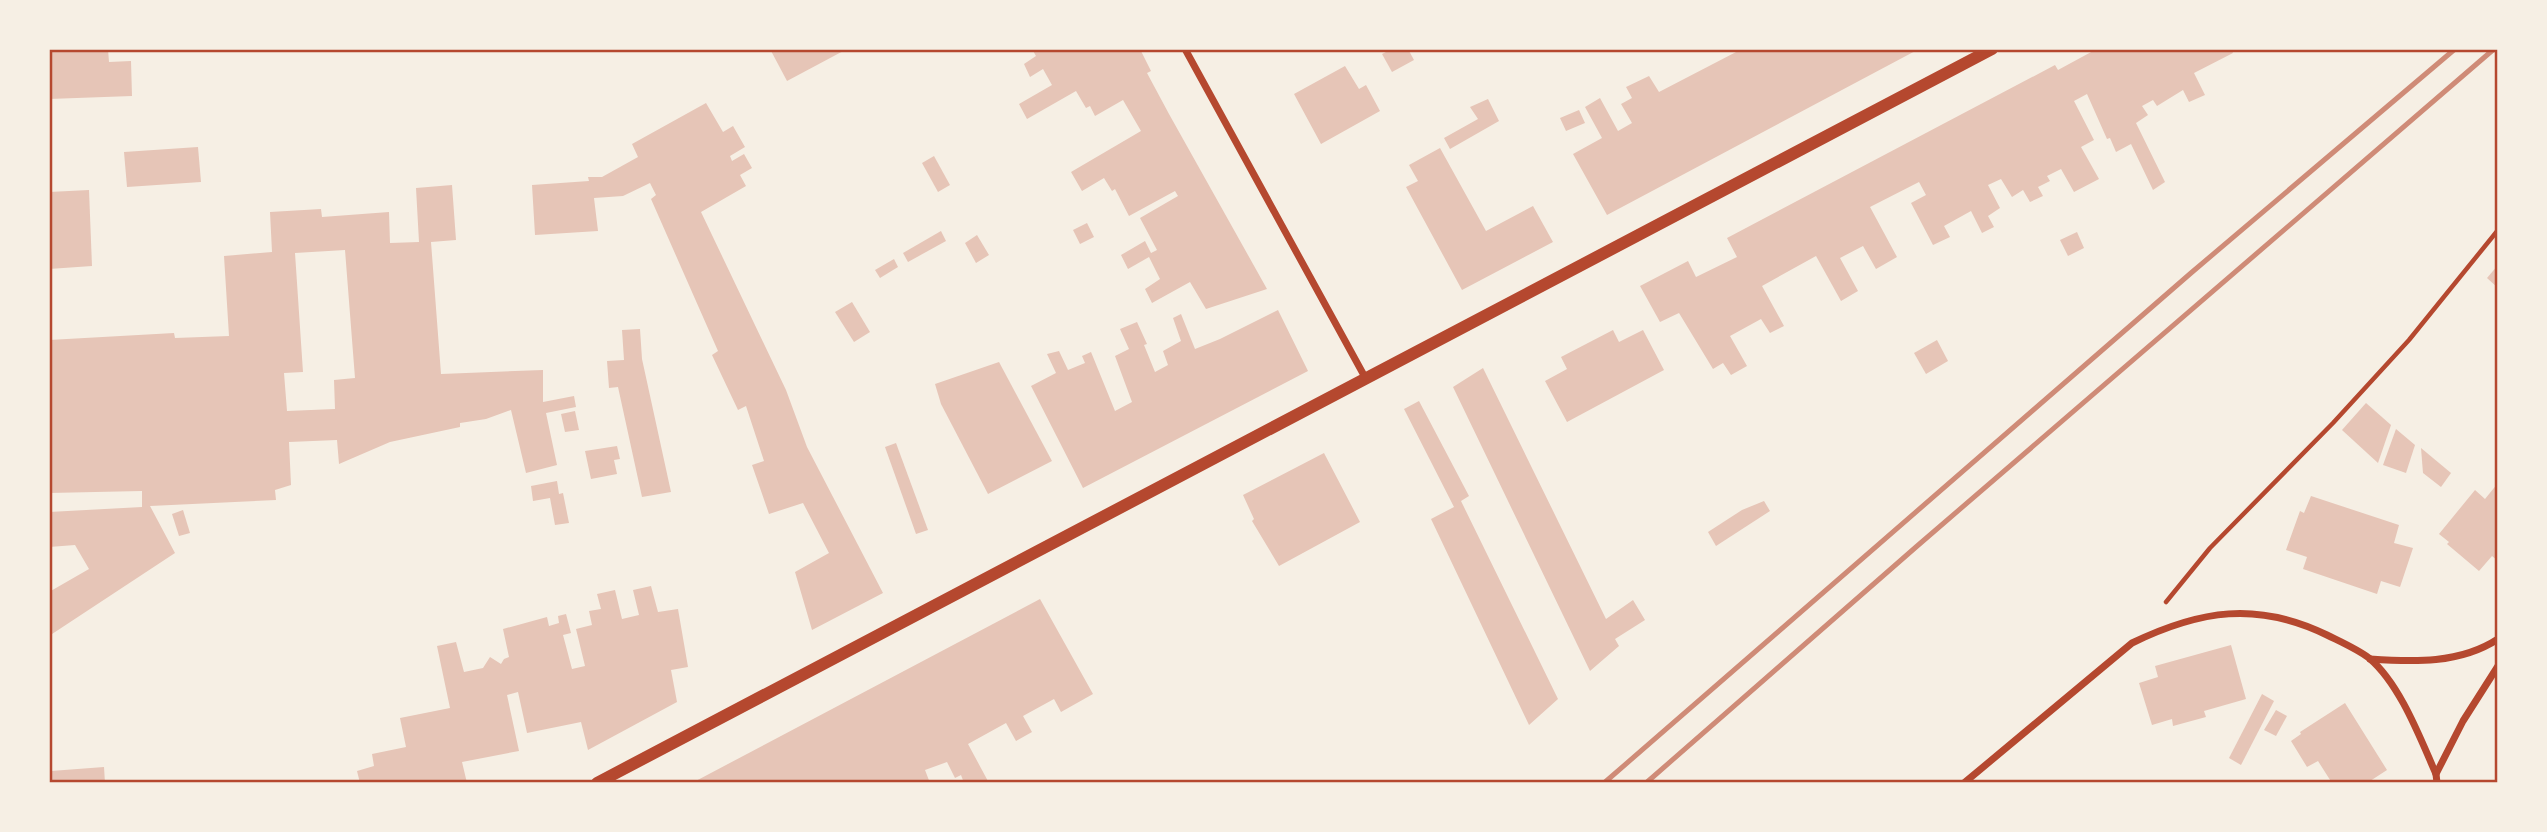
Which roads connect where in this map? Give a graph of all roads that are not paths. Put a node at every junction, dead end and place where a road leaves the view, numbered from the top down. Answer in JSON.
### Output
{"nodes":[{"id":1,"x":1185,"y":49,"type":"edge"},
{"id":2,"x":1992,"y":49,"type":"edge"},
{"id":3,"x":1366,"y":380,"type":"junction"},
{"id":4,"x":2498,"y":639,"type":"edge"},
{"id":5,"x":2370,"y":659,"type":"junction"},
{"id":6,"x":2498,"y":666,"type":"edge"},
{"id":7,"x":2436,"y":774,"type":"junction"},
{"id":8,"x":597,"y":783,"type":"edge"},
{"id":9,"x":1964,"y":783,"type":"edge"},
{"id":10,"x":2437,"y":783,"type":"edge"}],
"edges":[{"from":1,"to":3,"type":"street"},
{"from":2,"to":3,"type":"street"},
{"from":3,"to":8,"type":"street"},
{"from":4,"to":5,"type":"street"},
{"from":5,"to":7,"type":"street"},
{"from":5,"to":9,"type":"street"},
{"from":6,"to":7,"type":"street"},
{"from":7,"to":10,"type":"street"}]}
